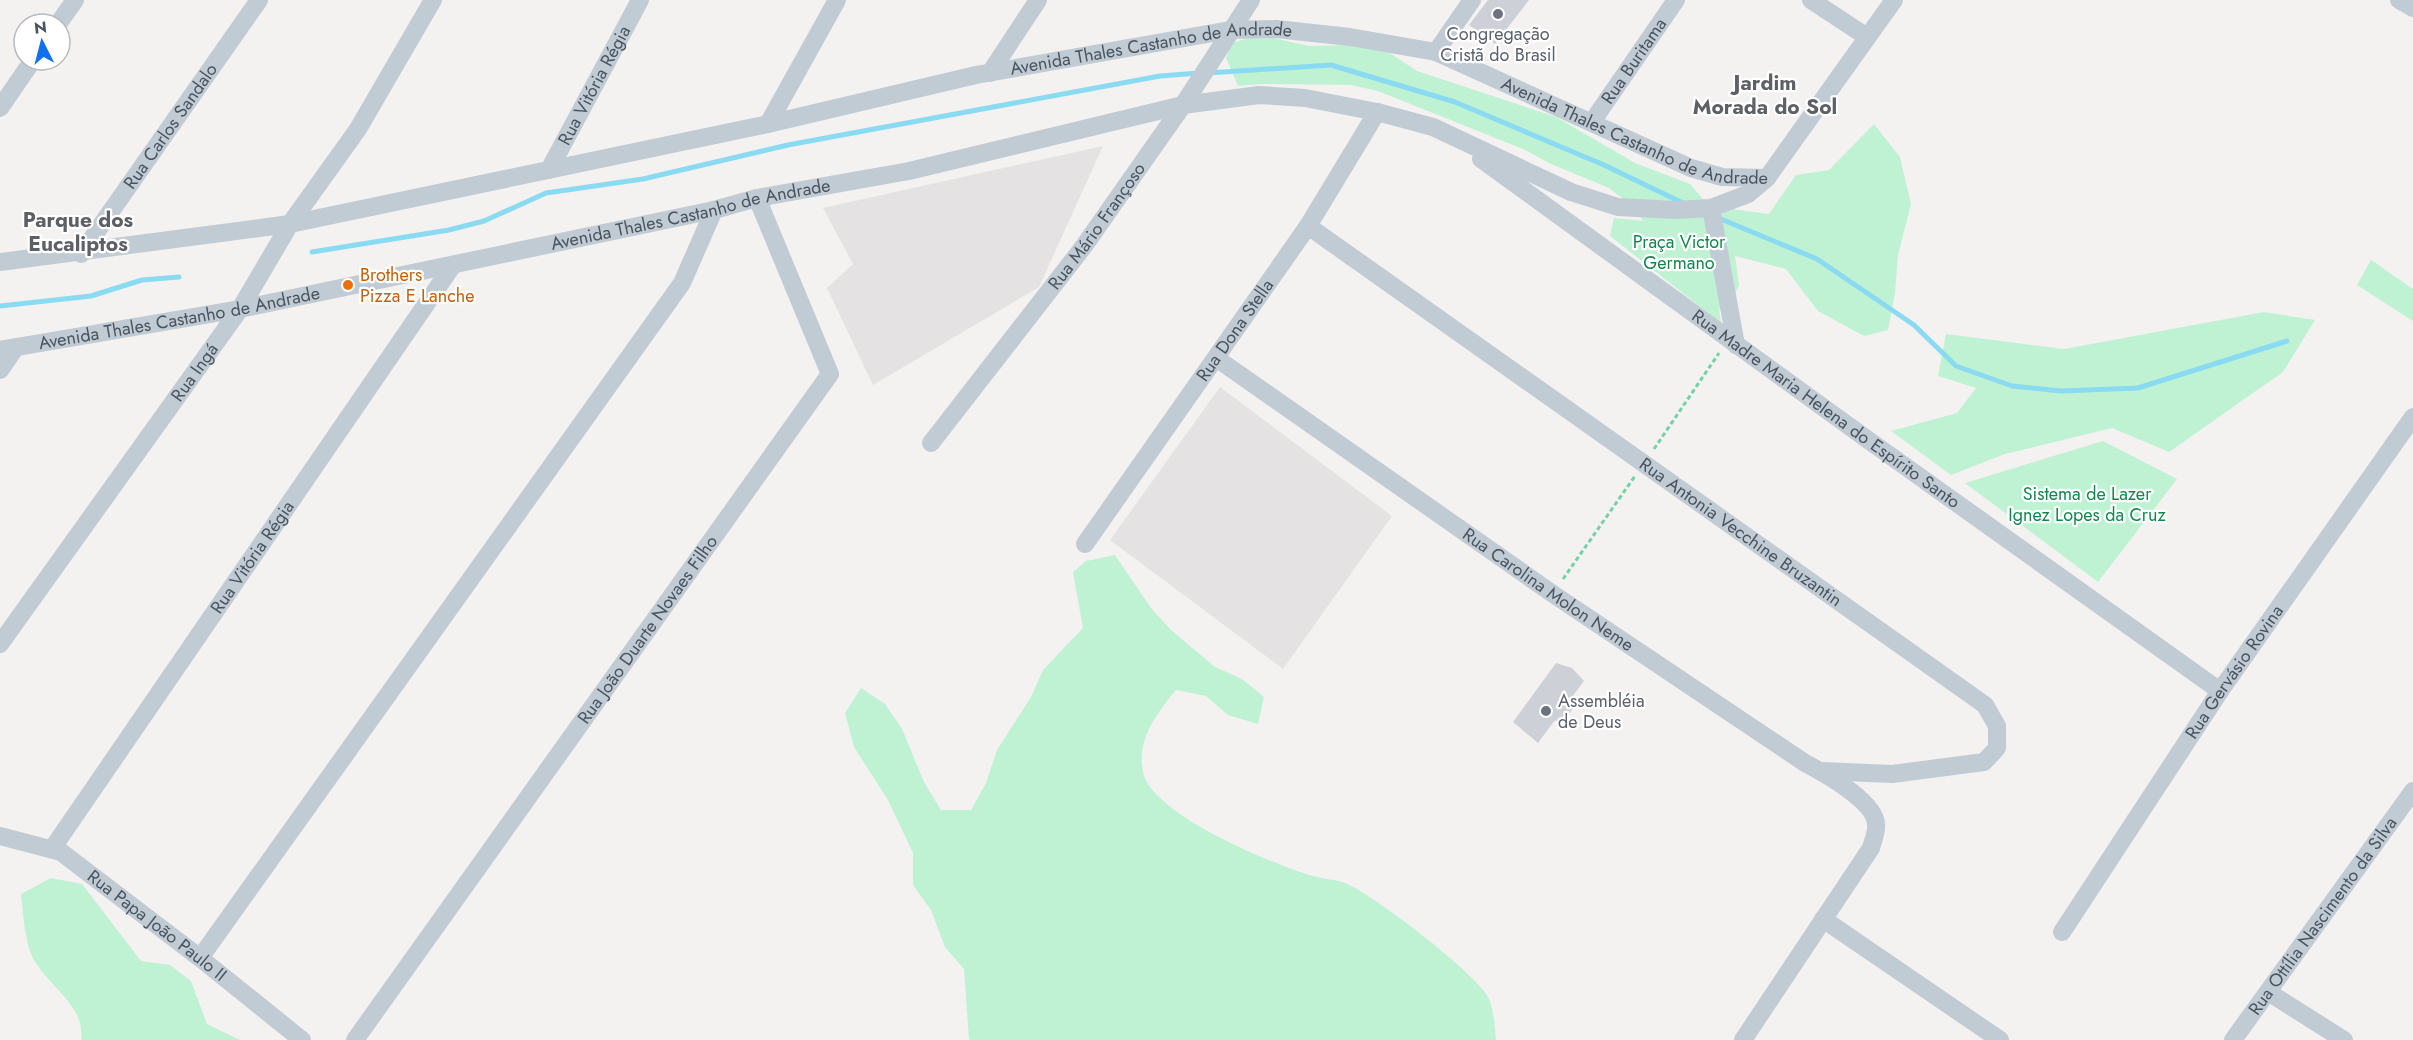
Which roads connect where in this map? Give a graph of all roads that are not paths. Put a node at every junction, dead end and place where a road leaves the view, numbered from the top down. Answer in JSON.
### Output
{"nodes":[{"id":1,"x":259,"y":0,"type":"edge"},
{"id":2,"x":433,"y":0,"type":"edge"},
{"id":3,"x":640,"y":0,"type":"edge"},
{"id":4,"x":837,"y":0,"type":"edge"},
{"id":5,"x":1038,"y":0,"type":"edge"},
{"id":6,"x":1251,"y":0,"type":"edge"},
{"id":7,"x":1472,"y":0,"type":"edge"},
{"id":8,"x":1676,"y":0,"type":"edge"},
{"id":9,"x":1811,"y":0,"type":"edge"},
{"id":10,"x":1894,"y":0,"type":"edge"},
{"id":11,"x":2399,"y":0,"type":"edge"},
{"id":12,"x":2413,"y":8,"type":"edge"},
{"id":13,"x":1230,"y":30,"type":"junction"},
{"id":14,"x":1867,"y":37,"type":"junction"},
{"id":15,"x":1436,"y":52,"type":"junction"},
{"id":16,"x":25,"y":72,"type":"edge"},
{"id":17,"x":990,"y":73,"type":"junction"},
{"id":18,"x":1183,"y":105,"type":"junction"},
{"id":19,"x":0,"y":108,"type":"edge"},
{"id":20,"x":1377,"y":112,"type":"junction"},
{"id":21,"x":1592,"y":122,"type":"junction"},
{"id":22,"x":768,"y":124,"type":"junction"},
{"id":23,"x":1433,"y":127,"type":"junction"},
{"id":24,"x":549,"y":170,"type":"junction"},
{"id":25,"x":1767,"y":178,"type":"junction"},
{"id":26,"x":757,"y":198,"type":"junction"},
{"id":27,"x":1711,"y":208,"type":"junction"},
{"id":28,"x":714,"y":210,"type":"junction"},
{"id":29,"x":290,"y":224,"type":"junction"},
{"id":30,"x":1308,"y":226,"type":"junction"},
{"id":31,"x":81,"y":254,"type":"junction"},
{"id":32,"x":0,"y":262,"type":"edge"},
{"id":33,"x":453,"y":265,"type":"junction"},
{"id":34,"x":240,"y":309,"type":"junction"},
{"id":35,"x":1732,"y":342,"type":"junction"},
{"id":36,"x":8,"y":348,"type":"edge"},
{"id":37,"x":1216,"y":358,"type":"junction"},
{"id":38,"x":0,"y":370,"type":"edge"},
{"id":39,"x":2413,"y":417,"type":"edge"},
{"id":40,"x":931,"y":443,"type":"dead end"},
{"id":41,"x":1085,"y":544,"type":"dead end"},
{"id":42,"x":0,"y":644,"type":"edge"},
{"id":43,"x":2220,"y":691,"type":"junction"},
{"id":44,"x":1822,"y":771,"type":"junction"},
{"id":45,"x":2413,"y":791,"type":"edge"},
{"id":46,"x":0,"y":837,"type":"edge"},
{"id":47,"x":52,"y":849,"type":"junction"},
{"id":48,"x":1823,"y":919,"type":"junction"},
{"id":49,"x":2062,"y":932,"type":"dead end"},
{"id":50,"x":200,"y":958,"type":"junction"},
{"id":51,"x":2268,"y":992,"type":"junction"},
{"id":52,"x":302,"y":1040,"type":"edge"},
{"id":53,"x":355,"y":1040,"type":"edge"},
{"id":54,"x":1743,"y":1040,"type":"edge"},
{"id":55,"x":2000,"y":1040,"type":"edge"},
{"id":56,"x":2234,"y":1040,"type":"edge"},
{"id":57,"x":2344,"y":1040,"type":"edge"}],
"edges":[{"from":1,"to":31,"type":"street","name":"Rua Carlos Sandalo"},
{"from":2,"to":29,"type":"street","name":"Rua Ingá"},
{"from":3,"to":24,"type":"street","name":"Rua Vitória Régia"},
{"from":4,"to":22,"type":"street"},
{"from":5,"to":17,"type":"street"},
{"from":6,"to":13,"type":"street","name":"Rua Mário Françoso"},
{"from":7,"to":15,"type":"street"},
{"from":8,"to":21,"type":"street","name":"Rua Buritama"},
{"from":9,"to":14,"type":"street"},
{"from":10,"to":14,"type":"street"},
{"from":11,"to":12,"type":"street"},
{"from":13,"to":15,"type":"street","name":"Avenida Thales Castanho de Andrade"},
{"from":13,"to":17,"type":"street","name":"Avenida Thales Castanho de Andrade"},
{"from":13,"to":18,"type":"street","name":"Rua Mário Françoso"},
{"from":14,"to":25,"type":"street"},
{"from":15,"to":21,"type":"street","name":"Avenida Thales Castanho de Andrade"},
{"from":16,"to":19,"type":"street"},
{"from":17,"to":22,"type":"street","name":"Avenida Thales Castanho de Andrade"},
{"from":18,"to":20,"type":"street","name":"Avenida Thales Castanho de Andrade"},
{"from":18,"to":26,"type":"street","name":"Avenida Thales Castanho de Andrade"},
{"from":18,"to":40,"type":"street","name":"Rua Mário Françoso"},
{"from":20,"to":23,"type":"street","name":"Avenida Thales Castanho de Andrade"},
{"from":20,"to":30,"type":"street","name":"Rua Dona Stella"},
{"from":21,"to":25,"type":"street","name":"Avenida Thales Castanho de Andrade"},
{"from":22,"to":24,"type":"street","name":"Avenida Thales Castanho de Andrade"},
{"from":23,"to":27,"type":"street","name":"Avenida Thales Castanho de Andrade"},
{"from":23,"to":35,"type":"street","name":"Rua Madre Maria Helena do Espírito Santo"},
{"from":24,"to":29,"type":"street","name":"Avenida Thales Castanho de Andrade"},
{"from":25,"to":27,"type":"street","name":"Avenida Thales Castanho de Andrade"},
{"from":26,"to":28,"type":"street","name":"Avenida Thales Castanho de Andrade"},
{"from":26,"to":53,"type":"street","name":"Rua João Duarte Novaes Filho"},
{"from":27,"to":35,"type":"street"},
{"from":28,"to":33,"type":"street","name":"Avenida Thales Castanho de Andrade"},
{"from":28,"to":50,"type":"street"},
{"from":29,"to":31,"type":"street","name":"Avenida Thales Castanho de Andrade"},
{"from":29,"to":34,"type":"street","name":"Rua Ingá"},
{"from":30,"to":37,"type":"street","name":"Rua Dona Stella"},
{"from":30,"to":44,"type":"street","name":"Rua Antonia Vecchine Bruzantin"},
{"from":31,"to":32,"type":"street","name":"Avenida Thales Castanho de Andrade"},
{"from":33,"to":34,"type":"street","name":"Avenida Thales Castanho de Andrade"},
{"from":33,"to":47,"type":"street","name":"Rua Vitória Régia"},
{"from":34,"to":36,"type":"street","name":"Avenida Thales Castanho de Andrade"},
{"from":34,"to":42,"type":"street","name":"Rua Ingá"},
{"from":35,"to":43,"type":"street","name":"Rua Madre Maria Helena do Espírito Santo"},
{"from":36,"to":38,"type":"street"},
{"from":37,"to":41,"type":"street","name":"Rua Dona Stella"},
{"from":37,"to":44,"type":"street","name":"Rua Carolina Molon Neme"},
{"from":39,"to":43,"type":"street","name":"Rua Gervásio Rovina"},
{"from":43,"to":49,"type":"street","name":"Rua Gervásio Rovina"},
{"from":44,"to":48,"type":"street","name":"Rua Carolina Molon Neme"},
{"from":45,"to":51,"type":"street","name":"Rua Ottília Nascimento da Silva"},
{"from":46,"to":47,"type":"street","name":"Rua Papa João Paulo II"},
{"from":47,"to":50,"type":"street","name":"Rua Papa João Paulo II"},
{"from":48,"to":54,"type":"street"},
{"from":48,"to":55,"type":"street"},
{"from":50,"to":52,"type":"street","name":"Rua Papa João Paulo II"},
{"from":51,"to":56,"type":"street","name":"Rua Ottília Nascimento da Silva"},
{"from":51,"to":57,"type":"street"}]}
